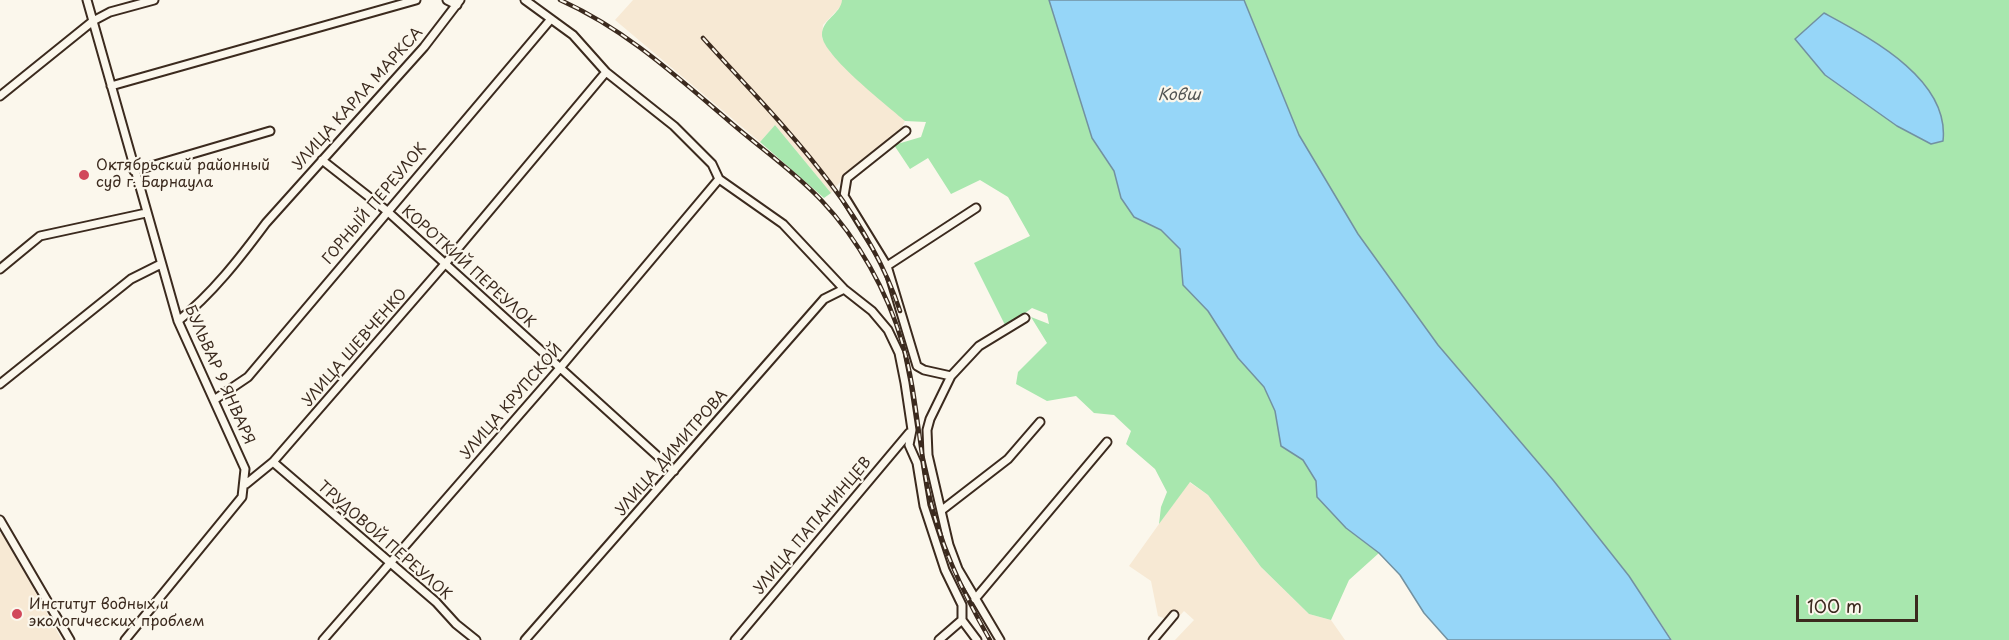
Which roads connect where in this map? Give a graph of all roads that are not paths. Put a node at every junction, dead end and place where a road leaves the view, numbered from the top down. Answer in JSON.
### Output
{"nodes":[{"id":1,"x":87,"y":0,"type":"edge"},
{"id":2,"x":154,"y":0,"type":"edge"},
{"id":3,"x":416,"y":0,"type":"edge"},
{"id":4,"x":447,"y":0,"type":"edge"},
{"id":5,"x":525,"y":0,"type":"edge"},
{"id":6,"x":459,"y":2,"type":"edge"},
{"id":7,"x":551,"y":19,"type":"junction"},
{"id":8,"x":93,"y":21,"type":"junction"},
{"id":9,"x":606,"y":72,"type":"junction"},
{"id":10,"x":111,"y":86,"type":"junction"},
{"id":11,"x":0,"y":96,"type":"edge"},
{"id":12,"x":270,"y":131,"type":"dead end"},
{"id":13,"x":906,"y":131,"type":"dead end"},
{"id":14,"x":322,"y":160,"type":"junction"},
{"id":15,"x":134,"y":171,"type":"junction"},
{"id":16,"x":719,"y":179,"type":"junction"},
{"id":17,"x":976,"y":208,"type":"dead end"},
{"id":18,"x":387,"y":211,"type":"junction"},
{"id":19,"x":146,"y":213,"type":"junction"},
{"id":20,"x":161,"y":264,"type":"junction"},
{"id":21,"x":444,"y":265,"type":"junction"},
{"id":22,"x":887,"y":266,"type":"junction"},
{"id":23,"x":0,"y":268,"type":"edge"},
{"id":24,"x":844,"y":289,"type":"junction"},
{"id":25,"x":1025,"y":318,"type":"dead end"},
{"id":26,"x":178,"y":321,"type":"junction"},
{"id":27,"x":560,"y":368,"type":"junction"},
{"id":28,"x":951,"y":376,"type":"junction"},
{"id":29,"x":0,"y":384,"type":"edge"},
{"id":30,"x":214,"y":400,"type":"junction"},
{"id":31,"x":1040,"y":422,"type":"dead end"},
{"id":32,"x":912,"y":430,"type":"junction"},
{"id":33,"x":1107,"y":442,"type":"dead end"},
{"id":34,"x":273,"y":462,"type":"junction"},
{"id":35,"x":674,"y":471,"type":"junction"},
{"id":36,"x":246,"y":484,"type":"junction"},
{"id":37,"x":942,"y":510,"type":"junction"},
{"id":38,"x":0,"y":520,"type":"edge"},
{"id":39,"x":389,"y":561,"type":"junction"},
{"id":40,"x":975,"y":599,"type":"junction"},
{"id":41,"x":1174,"y":615,"type":"dead end"},
{"id":42,"x":962,"y":620,"type":"junction"},
{"id":43,"x":70,"y":640,"type":"edge"},
{"id":44,"x":125,"y":640,"type":"edge"},
{"id":45,"x":323,"y":640,"type":"edge"},
{"id":46,"x":476,"y":640,"type":"edge"},
{"id":47,"x":525,"y":640,"type":"edge"},
{"id":48,"x":735,"y":640,"type":"edge"},
{"id":49,"x":939,"y":640,"type":"edge"},
{"id":50,"x":977,"y":640,"type":"edge"},
{"id":51,"x":1000,"y":640,"type":"edge"},
{"id":52,"x":1153,"y":640,"type":"edge"}],
"edges":[{"from":1,"to":8,"type":"street","name":"БУЛЬВАР 9 ЯНВАРЯ"},
{"from":2,"to":8,"type":"street"},
{"from":3,"to":10,"type":"street"},
{"from":4,"to":6,"type":"street"},
{"from":5,"to":7,"type":"street"},
{"from":6,"to":14,"type":"street","name":"УЛИЦА КАРЛА МАРКСА"},
{"from":7,"to":9,"type":"street"},
{"from":7,"to":18,"type":"street","name":"ГОРНЫЙ ПЕРЕУЛОК"},
{"from":8,"to":10,"type":"street","name":"БУЛЬВАР 9 ЯНВАРЯ"},
{"from":8,"to":11,"type":"street"},
{"from":9,"to":16,"type":"street"},
{"from":9,"to":21,"type":"street","name":"УЛИЦА ШЕВЧЕНКО"},
{"from":10,"to":15,"type":"street","name":"БУЛЬВАР 9 ЯНВАРЯ"},
{"from":12,"to":15,"type":"street"},
{"from":13,"to":22,"type":"street"},
{"from":14,"to":18,"type":"street","name":"КОРОТКИЙ ПЕРЕУЛОК"},
{"from":14,"to":26,"type":"street","name":"УЛИЦА КАРЛА МАРКСА"},
{"from":15,"to":19,"type":"street","name":"БУЛЬВАР 9 ЯНВАРЯ"},
{"from":16,"to":24,"type":"street"},
{"from":16,"to":27,"type":"street","name":"УЛИЦА КРУПСКОЙ"},
{"from":17,"to":22,"type":"street"},
{"from":18,"to":21,"type":"street","name":"КОРОТКИЙ ПЕРЕУЛОК"},
{"from":18,"to":30,"type":"street","name":"ГОРНЫЙ ПЕРЕУЛОК"},
{"from":19,"to":20,"type":"street","name":"БУЛЬВАР 9 ЯНВАРЯ"},
{"from":19,"to":23,"type":"street"},
{"from":20,"to":26,"type":"street","name":"БУЛЬВАР 9 ЯНВАРЯ"},
{"from":20,"to":29,"type":"street"},
{"from":21,"to":27,"type":"street","name":"КОРОТКИЙ ПЕРЕУЛОК"},
{"from":21,"to":34,"type":"street","name":"УЛИЦА ШЕВЧЕНКО"},
{"from":22,"to":28,"type":"street"},
{"from":24,"to":32,"type":"street"},
{"from":24,"to":35,"type":"street","name":"УЛИЦА ДИМИТРОВА"},
{"from":25,"to":28,"type":"street"},
{"from":26,"to":30,"type":"street","name":"БУЛЬВАР 9 ЯНВАРЯ"},
{"from":27,"to":35,"type":"street","name":"КОРОТКИЙ ПЕРЕУЛОК"},
{"from":27,"to":39,"type":"street","name":"УЛИЦА КРУПСКОЙ"},
{"from":28,"to":37,"type":"street"},
{"from":30,"to":36,"type":"street","name":"БУЛЬВАР 9 ЯНВАРЯ"},
{"from":31,"to":37,"type":"street"},
{"from":32,"to":42,"type":"street"},
{"from":32,"to":48,"type":"street","name":"УЛИЦА ПАПАНИНЦЕВ"},
{"from":33,"to":40,"type":"street"},
{"from":34,"to":36,"type":"street","name":"УЛИЦА ШЕВЧЕНКО"},
{"from":34,"to":39,"type":"street","name":"ТРУДОВОЙ ПЕРЕУЛОК"},
{"from":35,"to":47,"type":"street","name":"УЛИЦА ДИМИТРОВА"},
{"from":36,"to":44,"type":"street","name":"УЛИЦА ШЕВЧЕНКО"},
{"from":37,"to":40,"type":"street"},
{"from":38,"to":43,"type":"street"},
{"from":39,"to":45,"type":"street","name":"УЛИЦА КРУПСКОЙ"},
{"from":39,"to":46,"type":"street","name":"ТРУДОВОЙ ПЕРЕУЛОК"},
{"from":40,"to":51,"type":"street"},
{"from":41,"to":52,"type":"street"},
{"from":42,"to":49,"type":"street"},
{"from":42,"to":50,"type":"street"}]}
